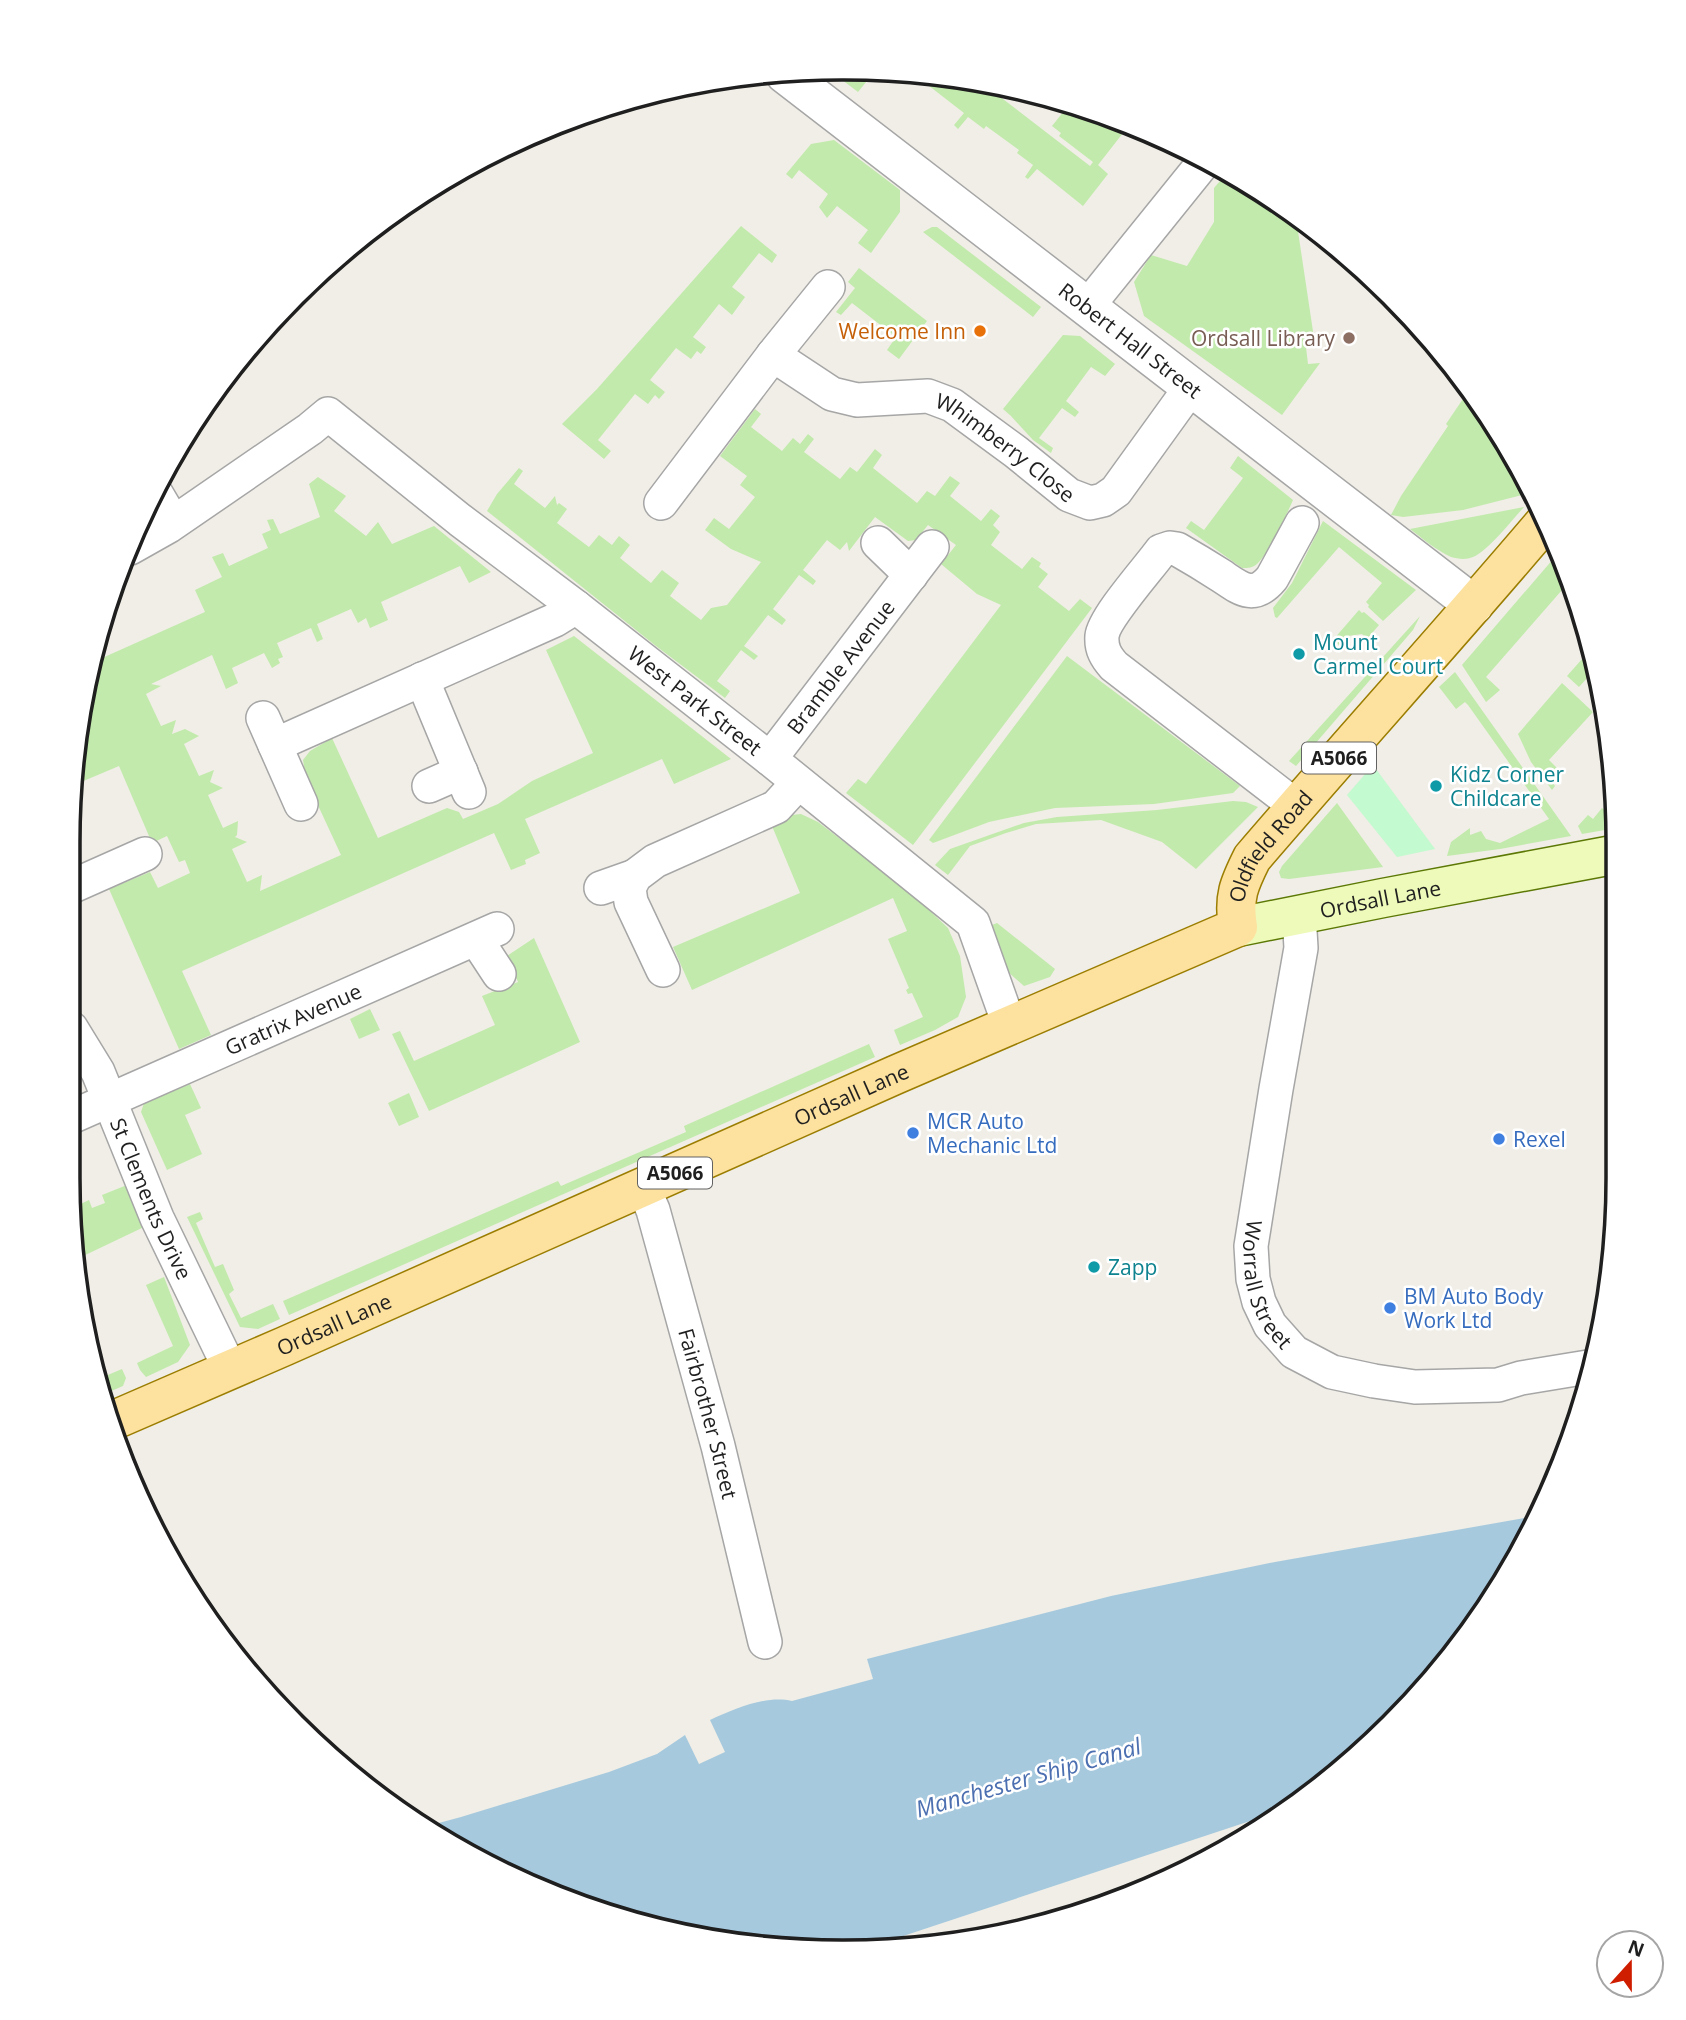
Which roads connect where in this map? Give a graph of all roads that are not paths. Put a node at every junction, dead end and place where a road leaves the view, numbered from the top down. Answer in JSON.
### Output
{"nodes":[{"id":1,"x":795,"y":82,"type":"edge"},
{"id":2,"x":1198,"y":169,"type":"edge"},
{"id":3,"x":828,"y":288,"type":"dead end"},
{"id":4,"x":1087,"y":307,"type":"junction"},
{"id":5,"x":773,"y":355,"type":"junction"},
{"id":6,"x":1191,"y":387,"type":"junction"},
{"id":7,"x":161,"y":502,"type":"edge"},
{"id":8,"x":661,"y":503,"type":"dead end"},
{"id":9,"x":173,"y":522,"type":"junction"},
{"id":10,"x":1302,"y":523,"type":"dead end"},
{"id":11,"x":1538,"y":530,"type":"edge"},
{"id":12,"x":144,"y":539,"type":"edge"},
{"id":13,"x":878,"y":543,"type":"dead end"},
{"id":14,"x":932,"y":547,"type":"dead end"},
{"id":15,"x":911,"y":575,"type":"junction"},
{"id":16,"x":1474,"y":605,"type":"junction"},
{"id":17,"x":576,"y":607,"type":"junction"},
{"id":18,"x":422,"y":680,"type":"junction"},
{"id":19,"x":769,"y":759,"type":"junction"},
{"id":20,"x":798,"y":783,"type":"junction"},
{"id":21,"x":429,"y":786,"type":"dead end"},
{"id":22,"x":301,"y":804,"type":"dead end"},
{"id":23,"x":1297,"y":807,"type":"junction"},
{"id":24,"x":145,"y":854,"type":"dead end"},
{"id":25,"x":1606,"y":856,"type":"edge"},
{"id":26,"x":635,"y":876,"type":"junction"},
{"id":27,"x":80,"y":883,"type":"edge"},
{"id":28,"x":601,"y":888,"type":"dead end"},
{"id":29,"x":1299,"y":914,"type":"junction"},
{"id":30,"x":1238,"y":927,"type":"junction"},
{"id":31,"x":663,"y":970,"type":"dead end"},
{"id":32,"x":499,"y":974,"type":"dead end"},
{"id":33,"x":1010,"y":1027,"type":"junction"},
{"id":34,"x":80,"y":1043,"type":"edge"},
{"id":35,"x":109,"y":1100,"type":"junction"},
{"id":36,"x":80,"y":1113,"type":"edge"},
{"id":37,"x":643,"y":1187,"type":"junction"},
{"id":38,"x":1581,"y":1368,"type":"edge"},
{"id":39,"x":229,"y":1369,"type":"junction"},
{"id":40,"x":119,"y":1417,"type":"edge"},
{"id":41,"x":765,"y":1642,"type":"dead end"}],
"edges":[{"from":1,"to":4,"type":"street","name":"Robert Hall Street"},
{"from":2,"to":4,"type":"street"},
{"from":3,"to":5,"type":"street"},
{"from":4,"to":6,"type":"street","name":"Robert Hall Street"},
{"from":5,"to":6,"type":"street","name":"Whimberry Close"},
{"from":5,"to":8,"type":"street"},
{"from":6,"to":16,"type":"street","name":"Robert Hall Street"},
{"from":7,"to":9,"type":"street"},
{"from":9,"to":12,"type":"street"},
{"from":9,"to":17,"type":"street","name":"West Park Street"},
{"from":10,"to":23,"type":"street"},
{"from":11,"to":16,"type":"main road","name":"Oldfield Road","number":"A5066"},
{"from":13,"to":15,"type":"street"},
{"from":14,"to":15,"type":"street","name":"Bramble Avenue"},
{"from":15,"to":19,"type":"street","name":"Bramble Avenue"},
{"from":16,"to":23,"type":"main road","name":"Oldfield Road","number":"A5066"},
{"from":17,"to":18,"type":"street"},
{"from":17,"to":19,"type":"street","name":"West Park Street"},
{"from":18,"to":21,"type":"street"},
{"from":18,"to":22,"type":"street"},
{"from":19,"to":20,"type":"street","name":"West Park Street"},
{"from":20,"to":26,"type":"street"},
{"from":20,"to":33,"type":"street","name":"West Park Street"},
{"from":23,"to":30,"type":"main road","name":"Oldfield Road","number":"A5066"},
{"from":24,"to":27,"type":"street"},
{"from":25,"to":29,"type":"main road","name":"Ordsall Lane"},
{"from":26,"to":28,"type":"street"},
{"from":26,"to":31,"type":"street"},
{"from":29,"to":30,"type":"main road","name":"Ordsall Lane"},
{"from":29,"to":38,"type":"street","name":"Worrall Street"},
{"from":30,"to":33,"type":"main road","name":"Ordsall Lane","number":"A5066"},
{"from":32,"to":35,"type":"street","name":"Gratrix Avenue"},
{"from":33,"to":37,"type":"main road","name":"Ordsall Lane","number":"A5066"},
{"from":34,"to":35,"type":"street","name":"St Clements Drive"},
{"from":35,"to":36,"type":"street","name":"Gratrix Avenue"},
{"from":35,"to":39,"type":"street","name":"St Clements Drive"},
{"from":37,"to":39,"type":"main road","name":"Ordsall Lane","number":"A5066"},
{"from":37,"to":41,"type":"street","name":"Fairbrother Street"},
{"from":39,"to":40,"type":"main road","name":"Ordsall Lane","number":"A5066"}]}
